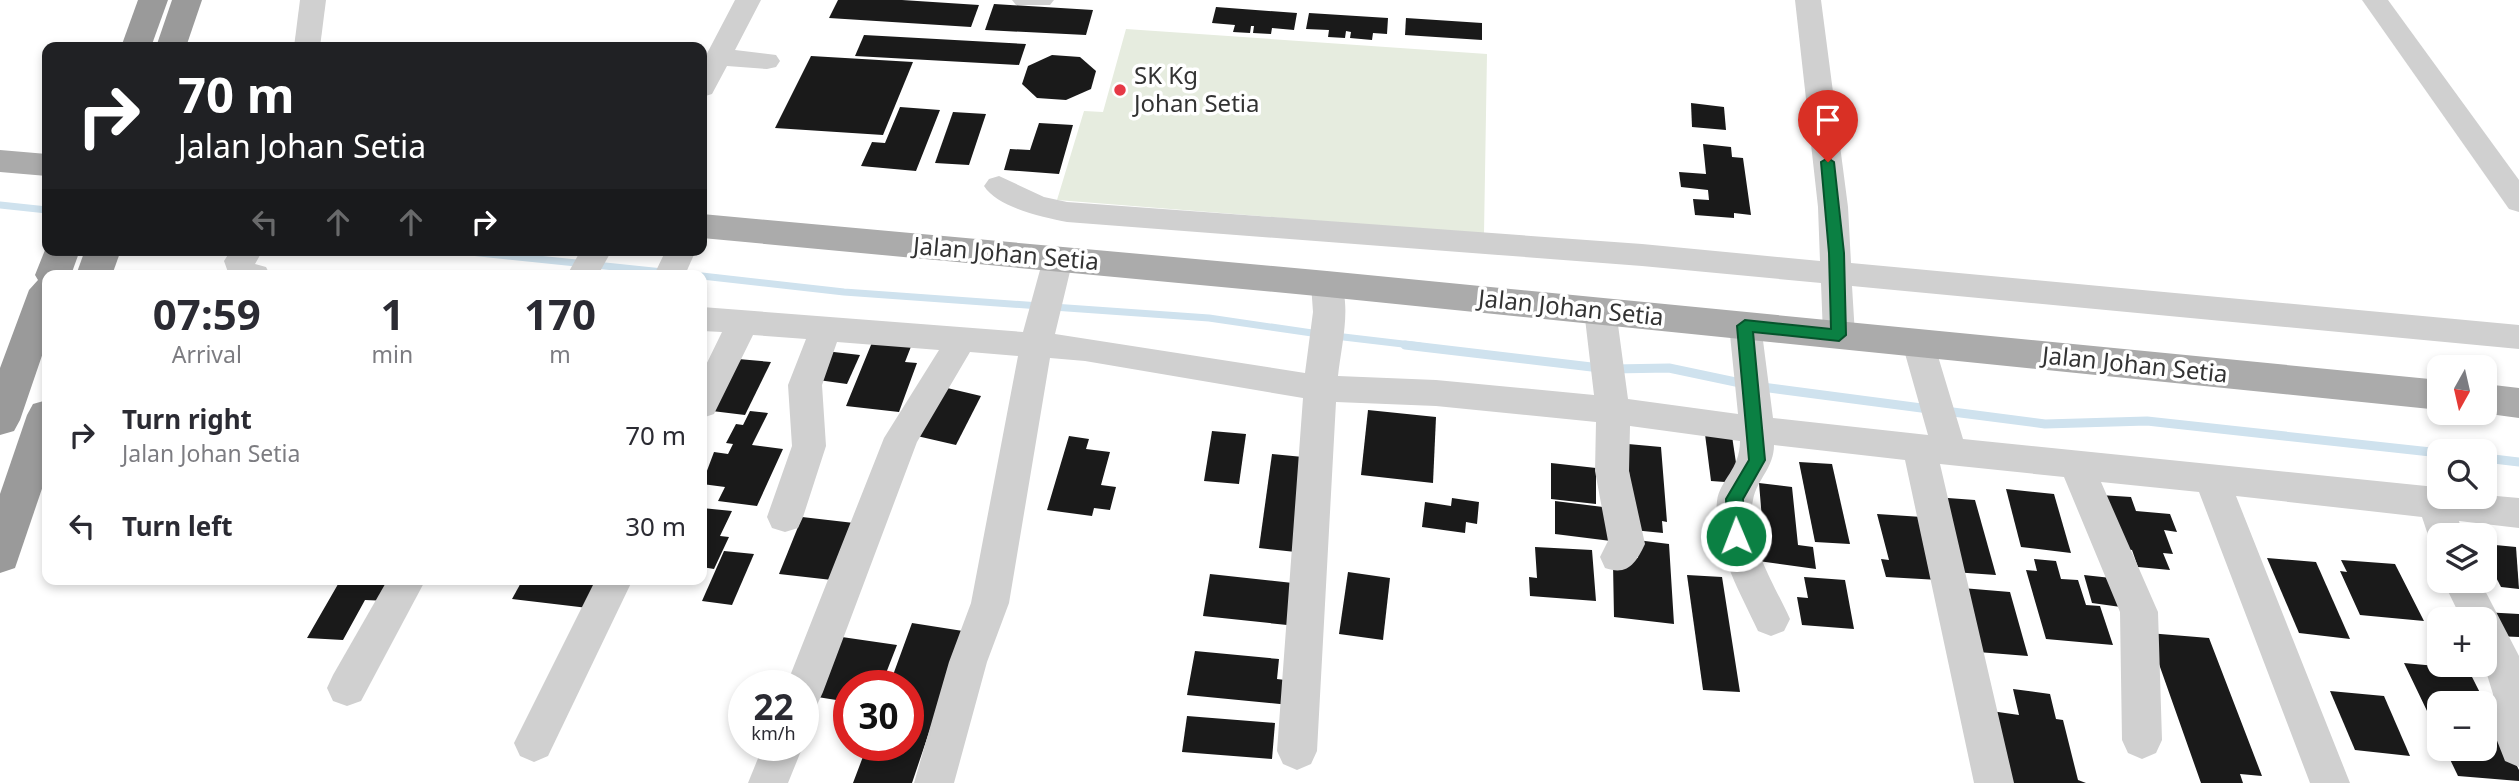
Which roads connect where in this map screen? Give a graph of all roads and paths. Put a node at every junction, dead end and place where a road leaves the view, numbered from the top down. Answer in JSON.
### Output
{"nodes":[{"id":1,"x":153,"y":0,"type":"edge"},
{"id":2,"x":187,"y":0,"type":"edge"},
{"id":3,"x":313,"y":0,"type":"edge"},
{"id":4,"x":748,"y":0,"type":"edge"},
{"id":5,"x":1026,"y":0,"type":"edge"},
{"id":6,"x":1808,"y":0,"type":"edge"},
{"id":7,"x":2375,"y":0,"type":"edge"},
{"id":8,"x":1041,"y":1,"type":"edge"},
{"id":9,"x":138,"y":42,"type":"edge"},
{"id":10,"x":173,"y":42,"type":"edge"},
{"id":11,"x":308,"y":42,"type":"edge"},
{"id":12,"x":718,"y":57,"type":"junction"},
{"id":13,"x":767,"y":61,"type":"dead end"},
{"id":14,"x":707,"y":78,"type":"edge"},
{"id":15,"x":0,"y":161,"type":"edge"},
{"id":16,"x":42,"y":165,"type":"edge"},
{"id":17,"x":999,"y":186,"type":"dead end"},
{"id":18,"x":2519,"y":202,"type":"edge"},
{"id":19,"x":707,"y":227,"type":"edge"},
{"id":20,"x":1055,"y":270,"type":"junction"},
{"id":21,"x":1838,"y":274,"type":"junction"},
{"id":22,"x":1328,"y":298,"type":"junction"},
{"id":23,"x":42,"y":304,"type":"edge"},
{"id":24,"x":707,"y":319,"type":"edge"},
{"id":25,"x":743,"y":323,"type":"junction"},
{"id":26,"x":1603,"y":323,"type":"junction"},
{"id":27,"x":826,"y":331,"type":"junction"},
{"id":28,"x":1839,"y":335,"type":"junction"},
{"id":29,"x":1746,"y":337,"type":"junction"},
{"id":30,"x":2519,"y":337,"type":"edge"},
{"id":31,"x":960,"y":338,"type":"junction"},
{"id":32,"x":1037,"y":339,"type":"junction"},
{"id":33,"x":1921,"y":355,"type":"junction"},
{"id":34,"x":1322,"y":382,"type":"junction"},
{"id":35,"x":2427,"y":394,"type":"edge"},
{"id":36,"x":707,"y":395,"type":"edge"},
{"id":37,"x":2497,"y":401,"type":"edge"},
{"id":38,"x":2519,"y":403,"type":"edge"},
{"id":39,"x":1612,"y":407,"type":"junction"},
{"id":40,"x":0,"y":420,"type":"edge"},
{"id":41,"x":1756,"y":424,"type":"junction"},
{"id":42,"x":42,"y":430,"type":"edge"},
{"id":43,"x":1938,"y":444,"type":"junction"},
{"id":44,"x":2076,"y":465,"type":"junction"},
{"id":45,"x":2211,"y":479,"type":"junction"},
{"id":46,"x":2427,"y":501,"type":"edge"},
{"id":47,"x":2489,"y":509,"type":"edge"},
{"id":48,"x":2519,"y":513,"type":"edge"},
{"id":49,"x":785,"y":517,"type":"dead end"},
{"id":50,"x":0,"y":555,"type":"edge"},
{"id":51,"x":1618,"y":557,"type":"dead end"},
{"id":52,"x":405,"y":585,"type":"edge"},
{"id":53,"x":612,"y":585,"type":"edge"},
{"id":54,"x":1771,"y":619,"type":"dead end"},
{"id":55,"x":2497,"y":655,"type":"edge"},
{"id":56,"x":811,"y":670,"type":"edge"},
{"id":57,"x":347,"y":688,"type":"dead end"},
{"id":58,"x":2142,"y":740,"type":"dead end"},
{"id":59,"x":534,"y":743,"type":"dead end"},
{"id":60,"x":2519,"y":748,"type":"edge"},
{"id":61,"x":1297,"y":751,"type":"dead end"},
{"id":62,"x":777,"y":761,"type":"edge"},
{"id":63,"x":768,"y":783,"type":"edge"},
{"id":64,"x":934,"y":783,"type":"edge"},
{"id":65,"x":1994,"y":783,"type":"edge"},
{"id":66,"x":2330,"y":783,"type":"edge"}],
"edges":[{"from":1,"to":9,"type":"highway"},
{"from":2,"to":10,"type":"highway"},
{"from":3,"to":11,"type":"street"},
{"from":4,"to":12,"type":"street"},
{"from":5,"to":8,"type":"street"},
{"from":6,"to":21,"type":"street"},
{"from":7,"to":18,"type":"street"},
{"from":12,"to":13,"type":"street"},
{"from":12,"to":14,"type":"street"},
{"from":15,"to":16,"type":"main road"},
{"from":17,"to":21,"type":"street"},
{"from":19,"to":20,"type":"main road","name":"Jalan Johan Setia"},
{"from":20,"to":22,"type":"main road","name":"Jalan Johan Setia"},
{"from":20,"to":32,"type":"street"},
{"from":21,"to":28,"type":"street"},
{"from":21,"to":30,"type":"street"},
{"from":22,"to":26,"type":"main road","name":"Jalan Johan Setia"},
{"from":22,"to":34,"type":"street"},
{"from":23,"to":40,"type":"highway"},
{"from":24,"to":25,"type":"street"},
{"from":25,"to":27,"type":"street"},
{"from":25,"to":36,"type":"street"},
{"from":26,"to":29,"type":"main road","name":"Jalan Johan Setia"},
{"from":26,"to":39,"type":"street"},
{"from":27,"to":31,"type":"street"},
{"from":27,"to":49,"type":"street"},
{"from":28,"to":29,"type":"main road","name":"Jalan Johan Setia"},
{"from":28,"to":33,"type":"main road","name":"Jalan Johan Setia"},
{"from":29,"to":41,"type":"street"},
{"from":31,"to":32,"type":"street"},
{"from":31,"to":56,"type":"street"},
{"from":32,"to":34,"type":"street"},
{"from":32,"to":64,"type":"street"},
{"from":33,"to":35,"type":"main road","name":"Jalan Johan Setia"},
{"from":33,"to":43,"type":"street"},
{"from":34,"to":39,"type":"street"},
{"from":34,"to":61,"type":"street"},
{"from":37,"to":38,"type":"main road"},
{"from":39,"to":41,"type":"street"},
{"from":39,"to":51,"type":"street"},
{"from":41,"to":43,"type":"street"},
{"from":41,"to":54,"type":"street"},
{"from":42,"to":50,"type":"highway"},
{"from":43,"to":44,"type":"street"},
{"from":43,"to":65,"type":"street"},
{"from":44,"to":45,"type":"street"},
{"from":44,"to":58,"type":"street"},
{"from":45,"to":46,"type":"street"},
{"from":45,"to":66,"type":"street"},
{"from":47,"to":48,"type":"street"},
{"from":52,"to":57,"type":"street"},
{"from":53,"to":59,"type":"street"},
{"from":55,"to":60,"type":"street"},
{"from":62,"to":63,"type":"street"}]}
